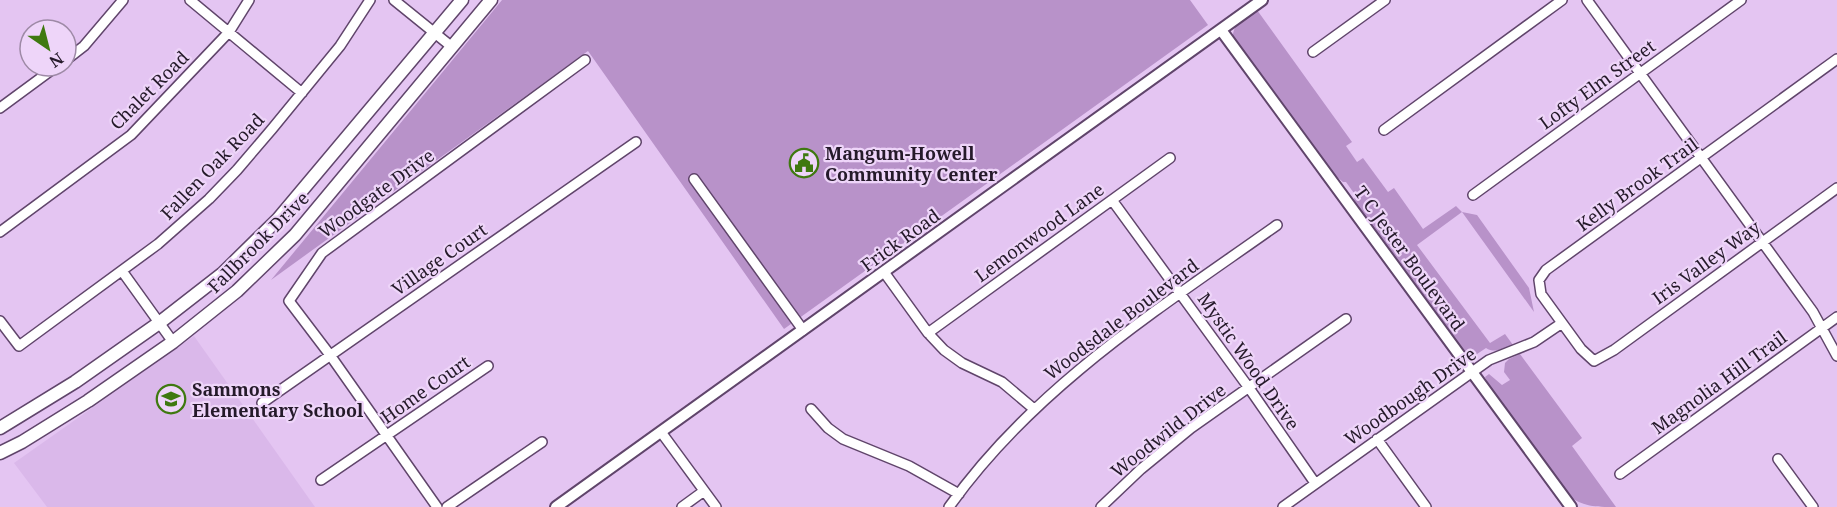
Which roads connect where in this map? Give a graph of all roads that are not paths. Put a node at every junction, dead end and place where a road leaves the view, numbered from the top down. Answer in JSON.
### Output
{"nodes":[{"id":1,"x":123,"y":0,"type":"edge"},
{"id":2,"x":190,"y":0,"type":"edge"},
{"id":3,"x":249,"y":0,"type":"edge"},
{"id":4,"x":370,"y":0,"type":"edge"},
{"id":5,"x":394,"y":0,"type":"edge"},
{"id":6,"x":462,"y":0,"type":"edge"},
{"id":7,"x":491,"y":0,"type":"edge"},
{"id":8,"x":1262,"y":0,"type":"edge"},
{"id":9,"x":1385,"y":0,"type":"edge"},
{"id":10,"x":1562,"y":0,"type":"edge"},
{"id":11,"x":1587,"y":0,"type":"edge"},
{"id":12,"x":1741,"y":0,"type":"edge"},
{"id":13,"x":1221,"y":30,"type":"junction"},
{"id":14,"x":229,"y":32,"type":"junction"},
{"id":15,"x":434,"y":34,"type":"junction"},
{"id":16,"x":453,"y":47,"type":"junction"},
{"id":17,"x":78,"y":51,"type":"edge"},
{"id":18,"x":1313,"y":52,"type":"dead end"},
{"id":19,"x":1837,"y":59,"type":"edge"},
{"id":20,"x":585,"y":60,"type":"dead end"},
{"id":21,"x":1640,"y":73,"type":"junction"},
{"id":22,"x":41,"y":78,"type":"edge"},
{"id":23,"x":302,"y":93,"type":"junction"},
{"id":24,"x":0,"y":108,"type":"edge"},
{"id":25,"x":1384,"y":130,"type":"dead end"},
{"id":26,"x":636,"y":142,"type":"dead end"},
{"id":27,"x":1170,"y":158,"type":"dead end"},
{"id":28,"x":1701,"y":158,"type":"junction"},
{"id":29,"x":694,"y":179,"type":"dead end"},
{"id":30,"x":305,"y":188,"type":"junction"},
{"id":31,"x":1837,"y":188,"type":"edge"},
{"id":32,"x":1473,"y":195,"type":"dead end"},
{"id":33,"x":1112,"y":200,"type":"junction"},
{"id":34,"x":323,"y":203,"type":"junction"},
{"id":35,"x":1277,"y":225,"type":"dead end"},
{"id":36,"x":0,"y":232,"type":"edge"},
{"id":37,"x":1762,"y":242,"type":"junction"},
{"id":38,"x":122,"y":271,"type":"junction"},
{"id":39,"x":884,"y":272,"type":"junction"},
{"id":40,"x":1180,"y":293,"type":"junction"},
{"id":41,"x":1837,"y":316,"type":"edge"},
{"id":42,"x":1346,"y":319,"type":"dead end"},
{"id":43,"x":0,"y":321,"type":"edge"},
{"id":44,"x":159,"y":323,"type":"junction"},
{"id":45,"x":1562,"y":323,"type":"junction"},
{"id":46,"x":1822,"y":327,"type":"junction"},
{"id":47,"x":803,"y":330,"type":"junction"},
{"id":48,"x":928,"y":333,"type":"junction"},
{"id":49,"x":173,"y":342,"type":"junction"},
{"id":50,"x":330,"y":355,"type":"junction"},
{"id":51,"x":1837,"y":356,"type":"edge"},
{"id":52,"x":1593,"y":361,"type":"joint"},
{"id":53,"x":488,"y":366,"type":"dead end"},
{"id":54,"x":1472,"y":372,"type":"junction"},
{"id":55,"x":1249,"y":388,"type":"junction"},
{"id":56,"x":262,"y":403,"type":"dead end"},
{"id":57,"x":811,"y":409,"type":"dead end"},
{"id":58,"x":1034,"y":409,"type":"junction"},
{"id":59,"x":0,"y":428,"type":"edge"},
{"id":60,"x":661,"y":432,"type":"junction"},
{"id":61,"x":387,"y":435,"type":"junction"},
{"id":62,"x":1377,"y":439,"type":"junction"},
{"id":63,"x":542,"y":442,"type":"dead end"},
{"id":64,"x":0,"y":453,"type":"edge"},
{"id":65,"x":1778,"y":459,"type":"dead end"},
{"id":66,"x":1620,"y":474,"type":"dead end"},
{"id":67,"x":321,"y":480,"type":"dead end"},
{"id":68,"x":1315,"y":483,"type":"junction"},
{"id":69,"x":704,"y":491,"type":"junction"},
{"id":70,"x":959,"y":494,"type":"junction"},
{"id":71,"x":437,"y":507,"type":"edge"},
{"id":72,"x":447,"y":507,"type":"edge"},
{"id":73,"x":556,"y":507,"type":"edge"},
{"id":74,"x":682,"y":507,"type":"edge"},
{"id":75,"x":716,"y":507,"type":"edge"},
{"id":76,"x":949,"y":507,"type":"edge"},
{"id":77,"x":1101,"y":507,"type":"edge"},
{"id":78,"x":1283,"y":507,"type":"edge"},
{"id":79,"x":1426,"y":507,"type":"edge"},
{"id":80,"x":1571,"y":507,"type":"edge"},
{"id":81,"x":1813,"y":507,"type":"edge"}],
"edges":[{"from":1,"to":17,"type":"street"},
{"from":2,"to":14,"type":"street"},
{"from":3,"to":14,"type":"street","name":"Chalet Road"},
{"from":4,"to":23,"type":"street","name":"Fallen Oak Road"},
{"from":5,"to":15,"type":"street"},
{"from":6,"to":15,"type":"main road","name":"Fallbrook Drive"},
{"from":7,"to":16,"type":"main road","name":"Fallbrook Drive"},
{"from":8,"to":13,"type":"street","name":"Frick Road"},
{"from":9,"to":18,"type":"street"},
{"from":10,"to":25,"type":"street"},
{"from":11,"to":21,"type":"street"},
{"from":12,"to":21,"type":"street","name":"Lofty Elm Street"},
{"from":13,"to":39,"type":"street","name":"Frick Road"},
{"from":13,"to":54,"type":"street","name":"T C Jester Boulevard"},
{"from":14,"to":23,"type":"street"},
{"from":14,"to":36,"type":"street","name":"Chalet Road"},
{"from":15,"to":16,"type":"street"},
{"from":15,"to":30,"type":"main road","name":"Fallbrook Drive"},
{"from":16,"to":34,"type":"main road","name":"Fallbrook Drive"},
{"from":19,"to":28,"type":"street","name":"Kelly Brook Trail"},
{"from":20,"to":50,"type":"street","name":"Woodgate Drive"},
{"from":21,"to":28,"type":"street"},
{"from":21,"to":32,"type":"street","name":"Lofty Elm Street"},
{"from":22,"to":24,"type":"street"},
{"from":23,"to":38,"type":"street","name":"Fallen Oak Road"},
{"from":26,"to":50,"type":"street","name":"Village Court"},
{"from":27,"to":33,"type":"street","name":"Lemonwood Lane"},
{"from":28,"to":37,"type":"street"},
{"from":28,"to":45,"type":"street","name":"Kelly Brook Trail"},
{"from":29,"to":47,"type":"street"},
{"from":30,"to":34,"type":"main road"},
{"from":30,"to":44,"type":"main road","name":"Fallbrook Drive"},
{"from":31,"to":37,"type":"street","name":"Iris Valley Way"},
{"from":33,"to":40,"type":"street","name":"Mystic Wood Drive"},
{"from":33,"to":48,"type":"street","name":"Lemonwood Lane"},
{"from":34,"to":49,"type":"main road","name":"Fallbrook Drive"},
{"from":35,"to":40,"type":"street","name":"Woodsdale Boulevard"},
{"from":37,"to":46,"type":"street"},
{"from":37,"to":52,"type":"street","name":"Iris Valley Way"},
{"from":38,"to":43,"type":"street","name":"Fallen Oak Road"},
{"from":38,"to":44,"type":"street"},
{"from":39,"to":47,"type":"street","name":"Frick Road"},
{"from":39,"to":48,"type":"street"},
{"from":40,"to":55,"type":"street","name":"Mystic Wood Drive"},
{"from":40,"to":58,"type":"street","name":"Woodsdale Boulevard"},
{"from":41,"to":46,"type":"street","name":"Magnolia Hill Trail"},
{"from":42,"to":55,"type":"street","name":"Woodwild Drive"},
{"from":44,"to":49,"type":"street"},
{"from":44,"to":59,"type":"main road","name":"Fallbrook Drive"},
{"from":45,"to":52,"type":"street","name":"Kelly Brook Trail"},
{"from":45,"to":54,"type":"street","name":"Woodbough Drive"},
{"from":46,"to":51,"type":"street"},
{"from":46,"to":66,"type":"street","name":"Magnolia Hill Trail"},
{"from":47,"to":60,"type":"street","name":"Frick Road"},
{"from":48,"to":58,"type":"street"},
{"from":49,"to":64,"type":"main road","name":"Fallbrook Drive"},
{"from":50,"to":56,"type":"street","name":"Village Court"},
{"from":50,"to":61,"type":"street","name":"Woodgate Drive"},
{"from":53,"to":61,"type":"street","name":"Home Court"},
{"from":54,"to":62,"type":"street","name":"Woodbough Drive"},
{"from":54,"to":80,"type":"street","name":"T C Jester Boulevard"},
{"from":55,"to":68,"type":"street","name":"Mystic Wood Drive"},
{"from":55,"to":77,"type":"street","name":"Woodwild Drive"},
{"from":57,"to":70,"type":"street"},
{"from":58,"to":70,"type":"street","name":"Woodsdale Boulevard"},
{"from":60,"to":69,"type":"street"},
{"from":60,"to":73,"type":"street","name":"Frick Road"},
{"from":61,"to":67,"type":"street","name":"Home Court"},
{"from":61,"to":71,"type":"street","name":"Woodgate Drive"},
{"from":62,"to":68,"type":"street","name":"Woodbough Drive"},
{"from":62,"to":79,"type":"street"},
{"from":63,"to":72,"type":"street"},
{"from":65,"to":81,"type":"street"},
{"from":68,"to":78,"type":"street","name":"Woodbough Drive"},
{"from":69,"to":74,"type":"street"},
{"from":69,"to":75,"type":"street"},
{"from":70,"to":76,"type":"street","name":"Woodsdale Boulevard"}]}
